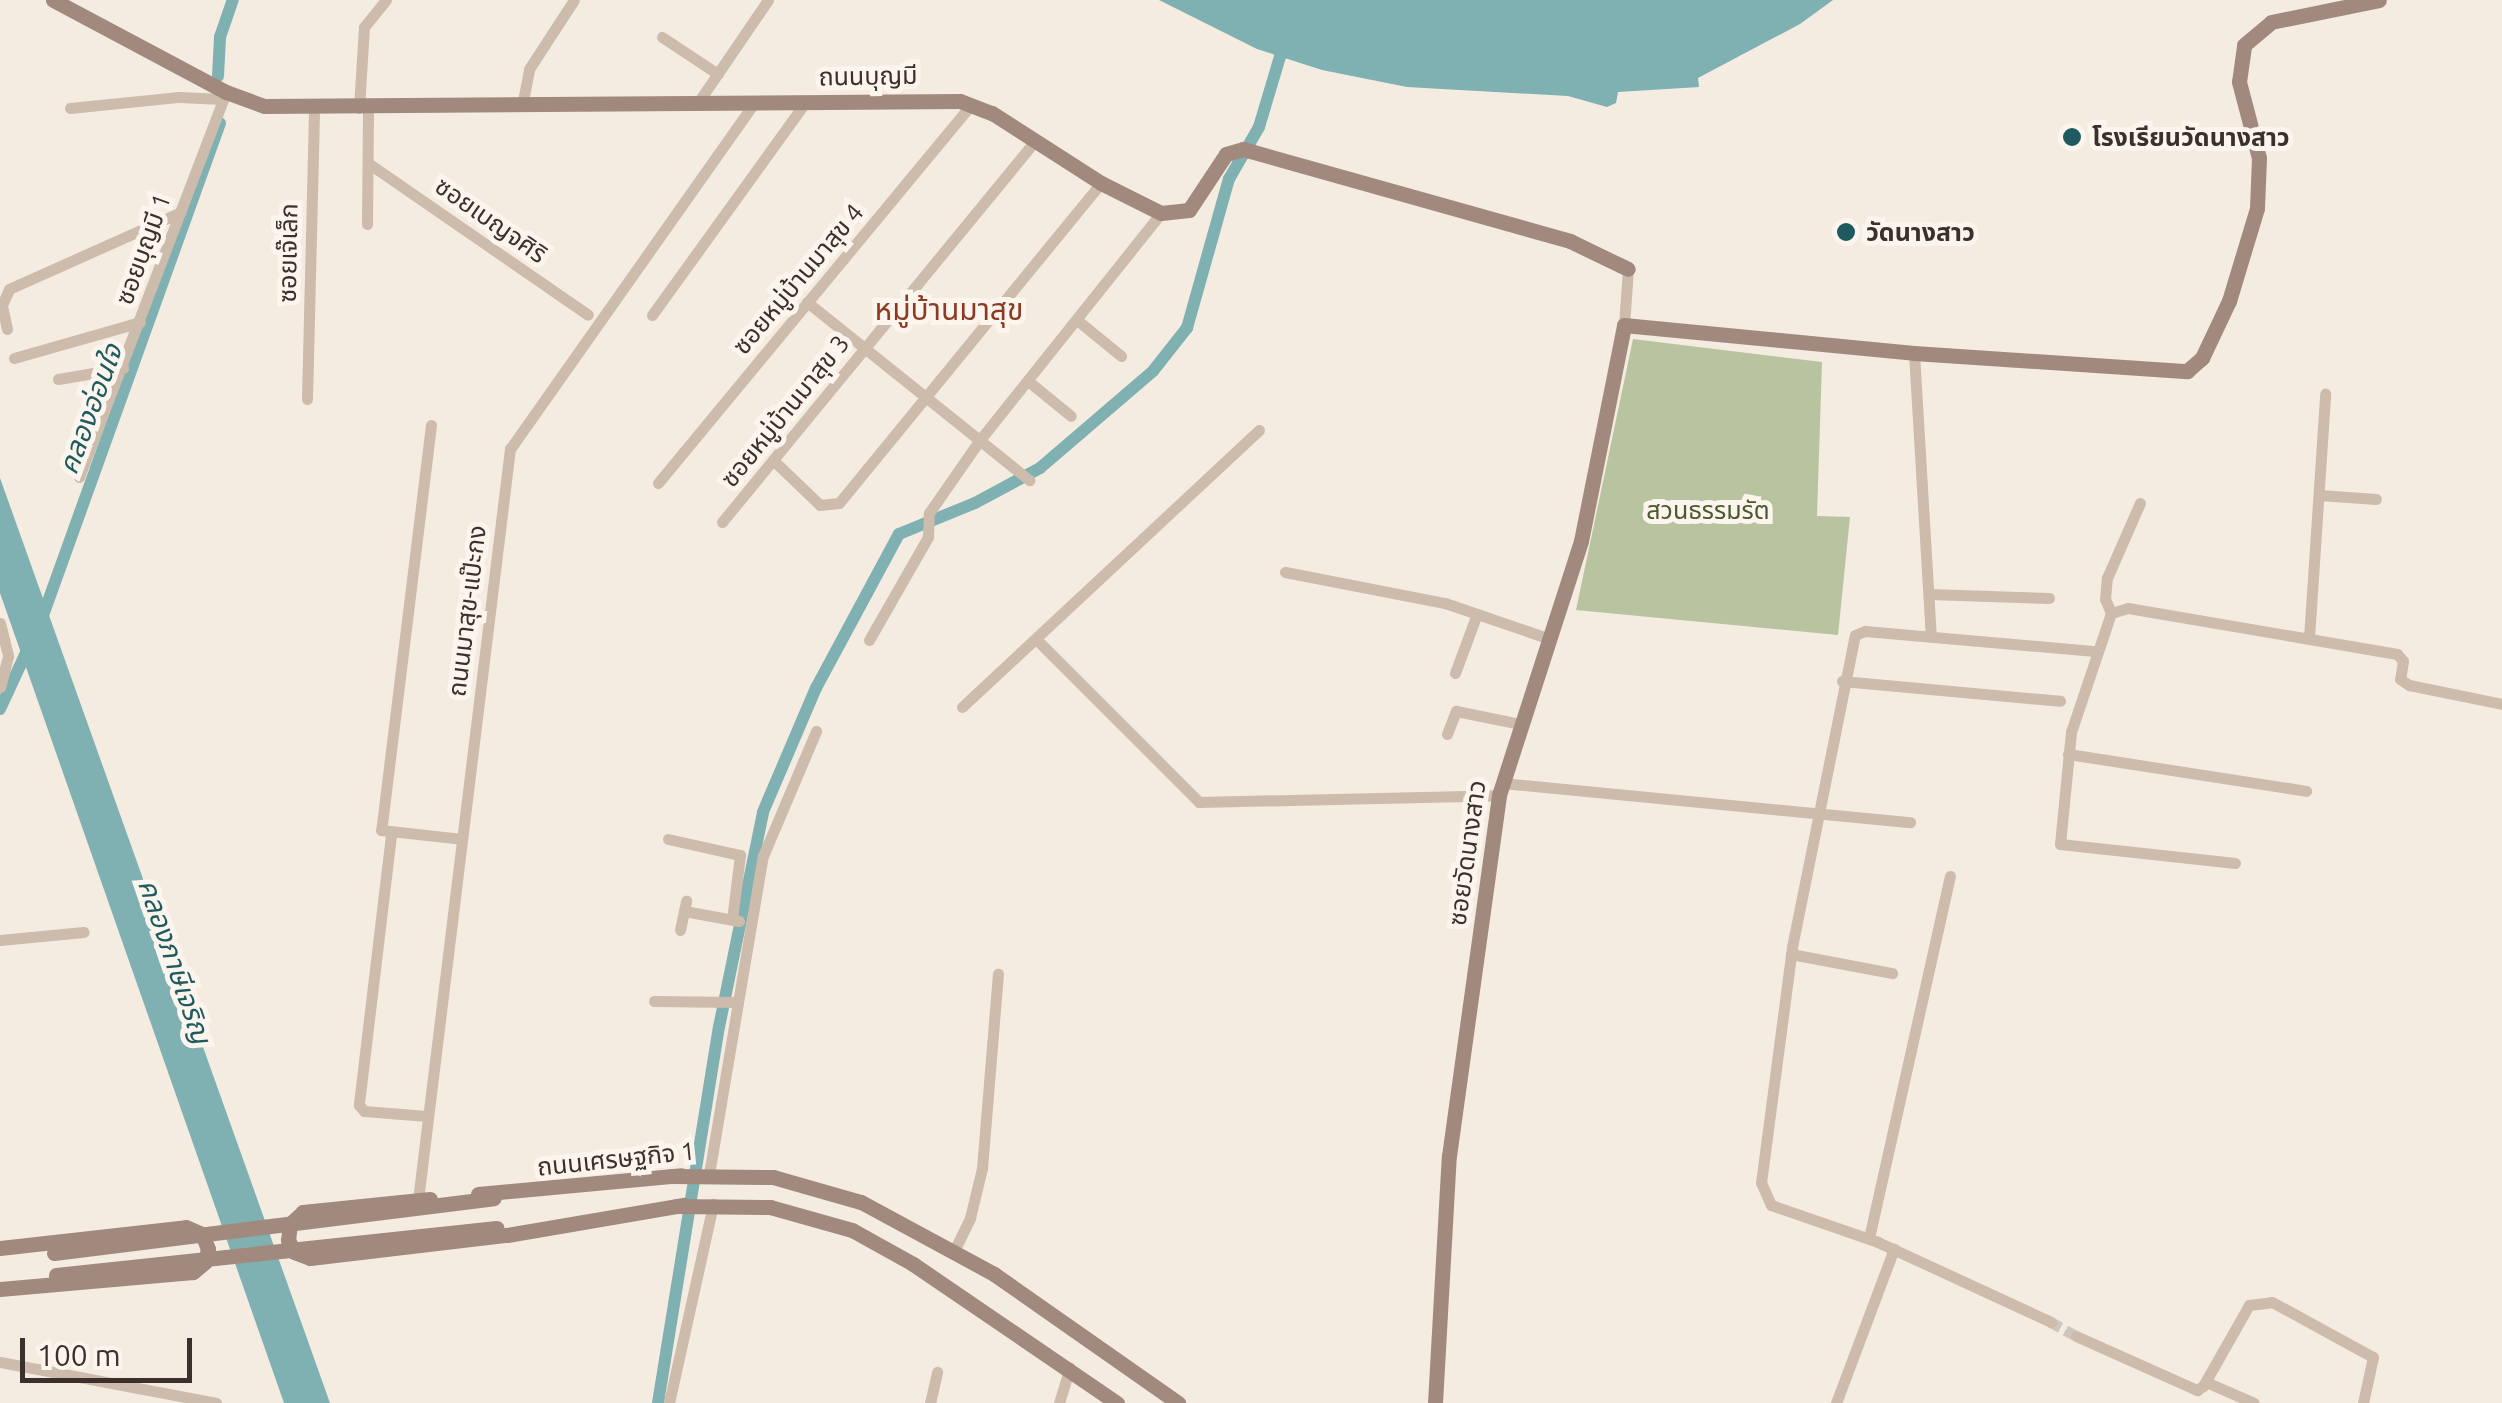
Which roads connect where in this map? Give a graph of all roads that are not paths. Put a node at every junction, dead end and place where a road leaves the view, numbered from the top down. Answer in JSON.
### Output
{"nodes":[{"id":1,"x":52,"y":0,"type":"edge"},
{"id":2,"x":386,"y":0,"type":"edge"},
{"id":3,"x":574,"y":0,"type":"edge"},
{"id":4,"x":768,"y":0,"type":"edge"},
{"id":5,"x":2379,"y":0,"type":"edge"},
{"id":6,"x":662,"y":37,"type":"dead end"},
{"id":7,"x":718,"y":74,"type":"junction"},
{"id":8,"x":224,"y":95,"type":"junction"},
{"id":9,"x":754,"y":103,"type":"junction"},
{"id":10,"x":805,"y":103,"type":"junction"},
{"id":11,"x":697,"y":104,"type":"junction"},
{"id":12,"x":972,"y":104,"type":"junction"},
{"id":13,"x":522,"y":106,"type":"junction"},
{"id":14,"x":70,"y":108,"type":"dead end"},
{"id":15,"x":364,"y":108,"type":"junction"},
{"id":16,"x":314,"y":109,"type":"junction"},
{"id":17,"x":1034,"y":142,"type":"junction"},
{"id":18,"x":368,"y":162,"type":"junction"},
{"id":19,"x":1101,"y":184,"type":"junction"},
{"id":20,"x":180,"y":212,"type":"junction"},
{"id":21,"x":1162,"y":212,"type":"junction"},
{"id":22,"x":367,"y":224,"type":"dead end"},
{"id":23,"x":1628,"y":269,"type":"joint"},
{"id":24,"x":807,"y":302,"type":"junction"},
{"id":25,"x":588,"y":315,"type":"dead end"},
{"id":26,"x":652,"y":316,"type":"dead end"},
{"id":27,"x":1077,"y":320,"type":"junction"},
{"id":28,"x":140,"y":322,"type":"junction"},
{"id":29,"x":1624,"y":325,"type":"junction"},
{"id":30,"x":7,"y":329,"type":"dead end"},
{"id":31,"x":865,"y":348,"type":"junction"},
{"id":32,"x":1914,"y":353,"type":"junction"},
{"id":33,"x":1122,"y":356,"type":"dead end"},
{"id":34,"x":14,"y":358,"type":"dead end"},
{"id":35,"x":123,"y":368,"type":"junction"},
{"id":36,"x":58,"y":379,"type":"dead end"},
{"id":37,"x":1028,"y":381,"type":"junction"},
{"id":38,"x":2325,"y":394,"type":"dead end"},
{"id":39,"x":924,"y":396,"type":"junction"},
{"id":40,"x":307,"y":399,"type":"dead end"},
{"id":41,"x":1071,"y":416,"type":"dead end"},
{"id":42,"x":431,"y":425,"type":"dead end"},
{"id":43,"x":1259,"y":430,"type":"dead end"},
{"id":44,"x":979,"y":440,"type":"junction"},
{"id":45,"x":773,"y":460,"type":"junction"},
{"id":46,"x":79,"y":476,"type":"dead end"},
{"id":47,"x":1029,"y":480,"type":"dead end"},
{"id":48,"x":658,"y":483,"type":"dead end"},
{"id":49,"x":2319,"y":494,"type":"junction"},
{"id":50,"x":2376,"y":499,"type":"dead end"},
{"id":51,"x":2140,"y":503,"type":"dead end"},
{"id":52,"x":722,"y":522,"type":"dead end"},
{"id":53,"x":1286,"y":572,"type":"dead end"},
{"id":54,"x":1929,"y":594,"type":"junction"},
{"id":55,"x":2048,"y":598,"type":"dead end"},
{"id":56,"x":2111,"y":613,"type":"junction"},
{"id":57,"x":1476,"y":614,"type":"junction"},
{"id":58,"x":0,"y":623,"type":"edge"},
{"id":59,"x":1931,"y":636,"type":"junction"},
{"id":60,"x":2309,"y":638,"type":"junction"},
{"id":61,"x":1036,"y":639,"type":"junction"},
{"id":62,"x":1550,"y":639,"type":"junction"},
{"id":63,"x":869,"y":640,"type":"dead end"},
{"id":64,"x":2095,"y":651,"type":"junction"},
{"id":65,"x":1455,"y":673,"type":"dead end"},
{"id":66,"x":1842,"y":682,"type":"junction"},
{"id":67,"x":0,"y":687,"type":"edge"},
{"id":68,"x":2060,"y":700,"type":"dead end"},
{"id":69,"x":2502,"y":704,"type":"edge"},
{"id":70,"x":962,"y":707,"type":"dead end"},
{"id":71,"x":1520,"y":724,"type":"junction"},
{"id":72,"x":816,"y":731,"type":"dead end"},
{"id":73,"x":1446,"y":734,"type":"dead end"},
{"id":74,"x":2068,"y":754,"type":"junction"},
{"id":75,"x":1500,"y":789,"type":"junction"},
{"id":76,"x":2306,"y":792,"type":"dead end"},
{"id":77,"x":1818,"y":812,"type":"junction"},
{"id":78,"x":1910,"y":822,"type":"dead end"},
{"id":79,"x":391,"y":835,"type":"junction"},
{"id":80,"x":668,"y":838,"type":"dead end"},
{"id":81,"x":462,"y":839,"type":"junction"},
{"id":82,"x":2235,"y":863,"type":"dead end"},
{"id":83,"x":1950,"y":876,"type":"dead end"},
{"id":84,"x":732,"y":920,"type":"junction"},
{"id":85,"x":750,"y":922,"type":"junction"},
{"id":86,"x":680,"y":930,"type":"dead end"},
{"id":87,"x":84,"y":932,"type":"dead end"},
{"id":88,"x":0,"y":940,"type":"edge"},
{"id":89,"x":1791,"y":954,"type":"junction"},
{"id":90,"x":1892,"y":973,"type":"dead end"},
{"id":91,"x":998,"y":974,"type":"dead end"},
{"id":92,"x":654,"y":1002,"type":"dead end"},
{"id":93,"x":737,"y":1002,"type":"junction"},
{"id":94,"x":427,"y":1116,"type":"junction"},
{"id":95,"x":709,"y":1174,"type":"junction"},
{"id":96,"x":681,"y":1175,"type":"junction"},
{"id":97,"x":418,"y":1200,"type":"junction"},
{"id":98,"x":713,"y":1204,"type":"junction"},
{"id":99,"x":683,"y":1205,"type":"junction"},
{"id":100,"x":1869,"y":1238,"type":"junction"},
{"id":101,"x":0,"y":1248,"type":"edge"},
{"id":102,"x":1894,"y":1249,"type":"junction"},
{"id":103,"x":954,"y":1251,"type":"junction"},
{"id":104,"x":0,"y":1258,"type":"edge"},
{"id":105,"x":0,"y":1280,"type":"edge"},
{"id":106,"x":0,"y":1289,"type":"edge"},
{"id":107,"x":2051,"y":1322,"type":"tunnel mouth"},
{"id":108,"x":2076,"y":1336,"type":"tunnel mouth"},
{"id":109,"x":0,"y":1362,"type":"edge"},
{"id":110,"x":1070,"y":1368,"type":"junction"},
{"id":111,"x":936,"y":1372,"type":"dead end"},
{"id":112,"x":2206,"y":1382,"type":"junction"},
{"id":113,"x":216,"y":1403,"type":"edge"},
{"id":114,"x":669,"y":1403,"type":"edge"},
{"id":115,"x":930,"y":1403,"type":"edge"},
{"id":116,"x":1059,"y":1403,"type":"edge"},
{"id":117,"x":1118,"y":1403,"type":"edge"},
{"id":118,"x":1178,"y":1403,"type":"edge"},
{"id":119,"x":1435,"y":1403,"type":"edge"},
{"id":120,"x":1836,"y":1403,"type":"edge"},
{"id":121,"x":2254,"y":1403,"type":"edge"},
{"id":122,"x":2363,"y":1403,"type":"edge"}],
"edges":[{"from":1,"to":8,"type":"street","name":"ถนนบุญมี"},
{"from":2,"to":15,"type":"street"},
{"from":3,"to":13,"type":"street"},
{"from":4,"to":7,"type":"street"},
{"from":5,"to":32,"type":"street"},
{"from":6,"to":7,"type":"street"},
{"from":7,"to":11,"type":"street"},
{"from":8,"to":14,"type":"street"},
{"from":8,"to":16,"type":"street","name":"ถนนบุญมี"},
{"from":8,"to":20,"type":"street","name":"ซอยบุญมี 1"},
{"from":9,"to":10,"type":"street","name":"ถนนบุญมี"},
{"from":9,"to":11,"type":"street","name":"ถนนบุญมี"},
{"from":9,"to":81,"type":"street","name":"ถนนมาสุข-แป๊ะกง"},
{"from":10,"to":12,"type":"street","name":"ถนนบุญมี"},
{"from":10,"to":26,"type":"street"},
{"from":11,"to":13,"type":"street","name":"ถนนบุญมี"},
{"from":12,"to":17,"type":"street","name":"ถนนบุญมี"},
{"from":12,"to":24,"type":"street","name":"ซอยหมู่บ้านมาสุข 4"},
{"from":13,"to":15,"type":"street","name":"ถนนบุญมี"},
{"from":15,"to":16,"type":"street","name":"ถนนบุญมี"},
{"from":15,"to":18,"type":"street"},
{"from":16,"to":40,"type":"street","name":"ซอยเจ๊เล็ก"},
{"from":17,"to":19,"type":"street","name":"ถนนบุญมี"},
{"from":17,"to":31,"type":"street","name":"ซอยหมู่บ้านมาสุข 3"},
{"from":18,"to":22,"type":"street"},
{"from":18,"to":25,"type":"street","name":"ซอยเบญจศิริ"},
{"from":19,"to":21,"type":"street","name":"ถนนบุญมี"},
{"from":19,"to":39,"type":"street"},
{"from":20,"to":28,"type":"street","name":"ซอยบุญมี 1"},
{"from":20,"to":30,"type":"street"},
{"from":21,"to":23,"type":"street"},
{"from":21,"to":27,"type":"street"},
{"from":23,"to":29,"type":"street"},
{"from":24,"to":31,"type":"street"},
{"from":24,"to":48,"type":"street","name":"ซอยหมู่บ้านมาสุข 4"},
{"from":27,"to":33,"type":"street"},
{"from":27,"to":37,"type":"street"},
{"from":28,"to":34,"type":"street"},
{"from":28,"to":35,"type":"street","name":"ซอยบุญมี 1"},
{"from":29,"to":32,"type":"street"},
{"from":29,"to":62,"type":"street","name":"ซอยวัดนางสาว"},
{"from":31,"to":39,"type":"street"},
{"from":31,"to":45,"type":"street","name":"ซอยหมู่บ้านมาสุข 3"},
{"from":32,"to":54,"type":"street"},
{"from":35,"to":36,"type":"street"},
{"from":35,"to":46,"type":"street","name":"ซอยบุญมี 1"},
{"from":37,"to":41,"type":"street"},
{"from":37,"to":44,"type":"street"},
{"from":38,"to":49,"type":"street"},
{"from":39,"to":44,"type":"street"},
{"from":39,"to":45,"type":"street"},
{"from":42,"to":79,"type":"street"},
{"from":43,"to":61,"type":"street"},
{"from":44,"to":47,"type":"street"},
{"from":44,"to":63,"type":"street"},
{"from":45,"to":52,"type":"street","name":"ซอยหมู่บ้านมาสุข 3"},
{"from":49,"to":50,"type":"street"},
{"from":49,"to":60,"type":"street"},
{"from":51,"to":56,"type":"street"},
{"from":53,"to":57,"type":"street"},
{"from":54,"to":55,"type":"street"},
{"from":54,"to":59,"type":"street"},
{"from":56,"to":60,"type":"street"},
{"from":56,"to":64,"type":"street"},
{"from":57,"to":62,"type":"street"},
{"from":57,"to":65,"type":"street"},
{"from":58,"to":67,"type":"street"},
{"from":59,"to":64,"type":"street"},
{"from":59,"to":66,"type":"street"},
{"from":60,"to":69,"type":"street"},
{"from":61,"to":70,"type":"street"},
{"from":61,"to":75,"type":"street"},
{"from":62,"to":71,"type":"street","name":"ซอยวัดนางสาว"},
{"from":64,"to":74,"type":"street"},
{"from":66,"to":68,"type":"street"},
{"from":66,"to":77,"type":"street"},
{"from":71,"to":73,"type":"street"},
{"from":71,"to":75,"type":"street","name":"ซอยวัดนางสาว"},
{"from":72,"to":85,"type":"street"},
{"from":74,"to":76,"type":"street"},
{"from":74,"to":82,"type":"street"},
{"from":75,"to":77,"type":"street"},
{"from":75,"to":119,"type":"street","name":"ซอยวัดนางสาว"},
{"from":77,"to":78,"type":"street"},
{"from":77,"to":89,"type":"street"},
{"from":79,"to":81,"type":"street"},
{"from":79,"to":94,"type":"street"},
{"from":80,"to":84,"type":"street"},
{"from":81,"to":94,"type":"street","name":"ถนนมาสุข-แป๊ะกง"},
{"from":83,"to":100,"type":"street"},
{"from":84,"to":85,"type":"street"},
{"from":84,"to":86,"type":"street"},
{"from":85,"to":93,"type":"street"},
{"from":87,"to":88,"type":"street"},
{"from":89,"to":90,"type":"street"},
{"from":89,"to":100,"type":"street"},
{"from":91,"to":103,"type":"street"},
{"from":92,"to":93,"type":"street"},
{"from":93,"to":95,"type":"street"},
{"from":94,"to":97,"type":"street","name":"ถนนมาสุข-แป๊ะกง"},
{"from":95,"to":96,"type":"street","name":"ถนนเศรษฐกิจ 1"},
{"from":95,"to":103,"type":"street","name":"ถนนเศรษฐกิจ 1"},
{"from":96,"to":97,"type":"street"},
{"from":96,"to":104,"type":"street","name":"ถนนเศรษฐกิจ 1","bridge":true},
{"from":97,"to":99,"type":"street"},
{"from":98,"to":99,"type":"street"},
{"from":98,"to":110,"type":"street"},
{"from":98,"to":114,"type":"street"},
{"from":99,"to":105,"type":"street","bridge":true},
{"from":100,"to":102,"type":"street"},
{"from":101,"to":106,"type":"street"},
{"from":102,"to":107,"type":"street"},
{"from":102,"to":120,"type":"street"},
{"from":103,"to":118,"type":"street","name":"ถนนเศรษฐกิจ 1"},
{"from":108,"to":112,"type":"street"},
{"from":109,"to":113,"type":"street"},
{"from":110,"to":116,"type":"street"},
{"from":110,"to":117,"type":"street"},
{"from":111,"to":115,"type":"street"},
{"from":112,"to":121,"type":"street"},
{"from":112,"to":122,"type":"street"}]}
